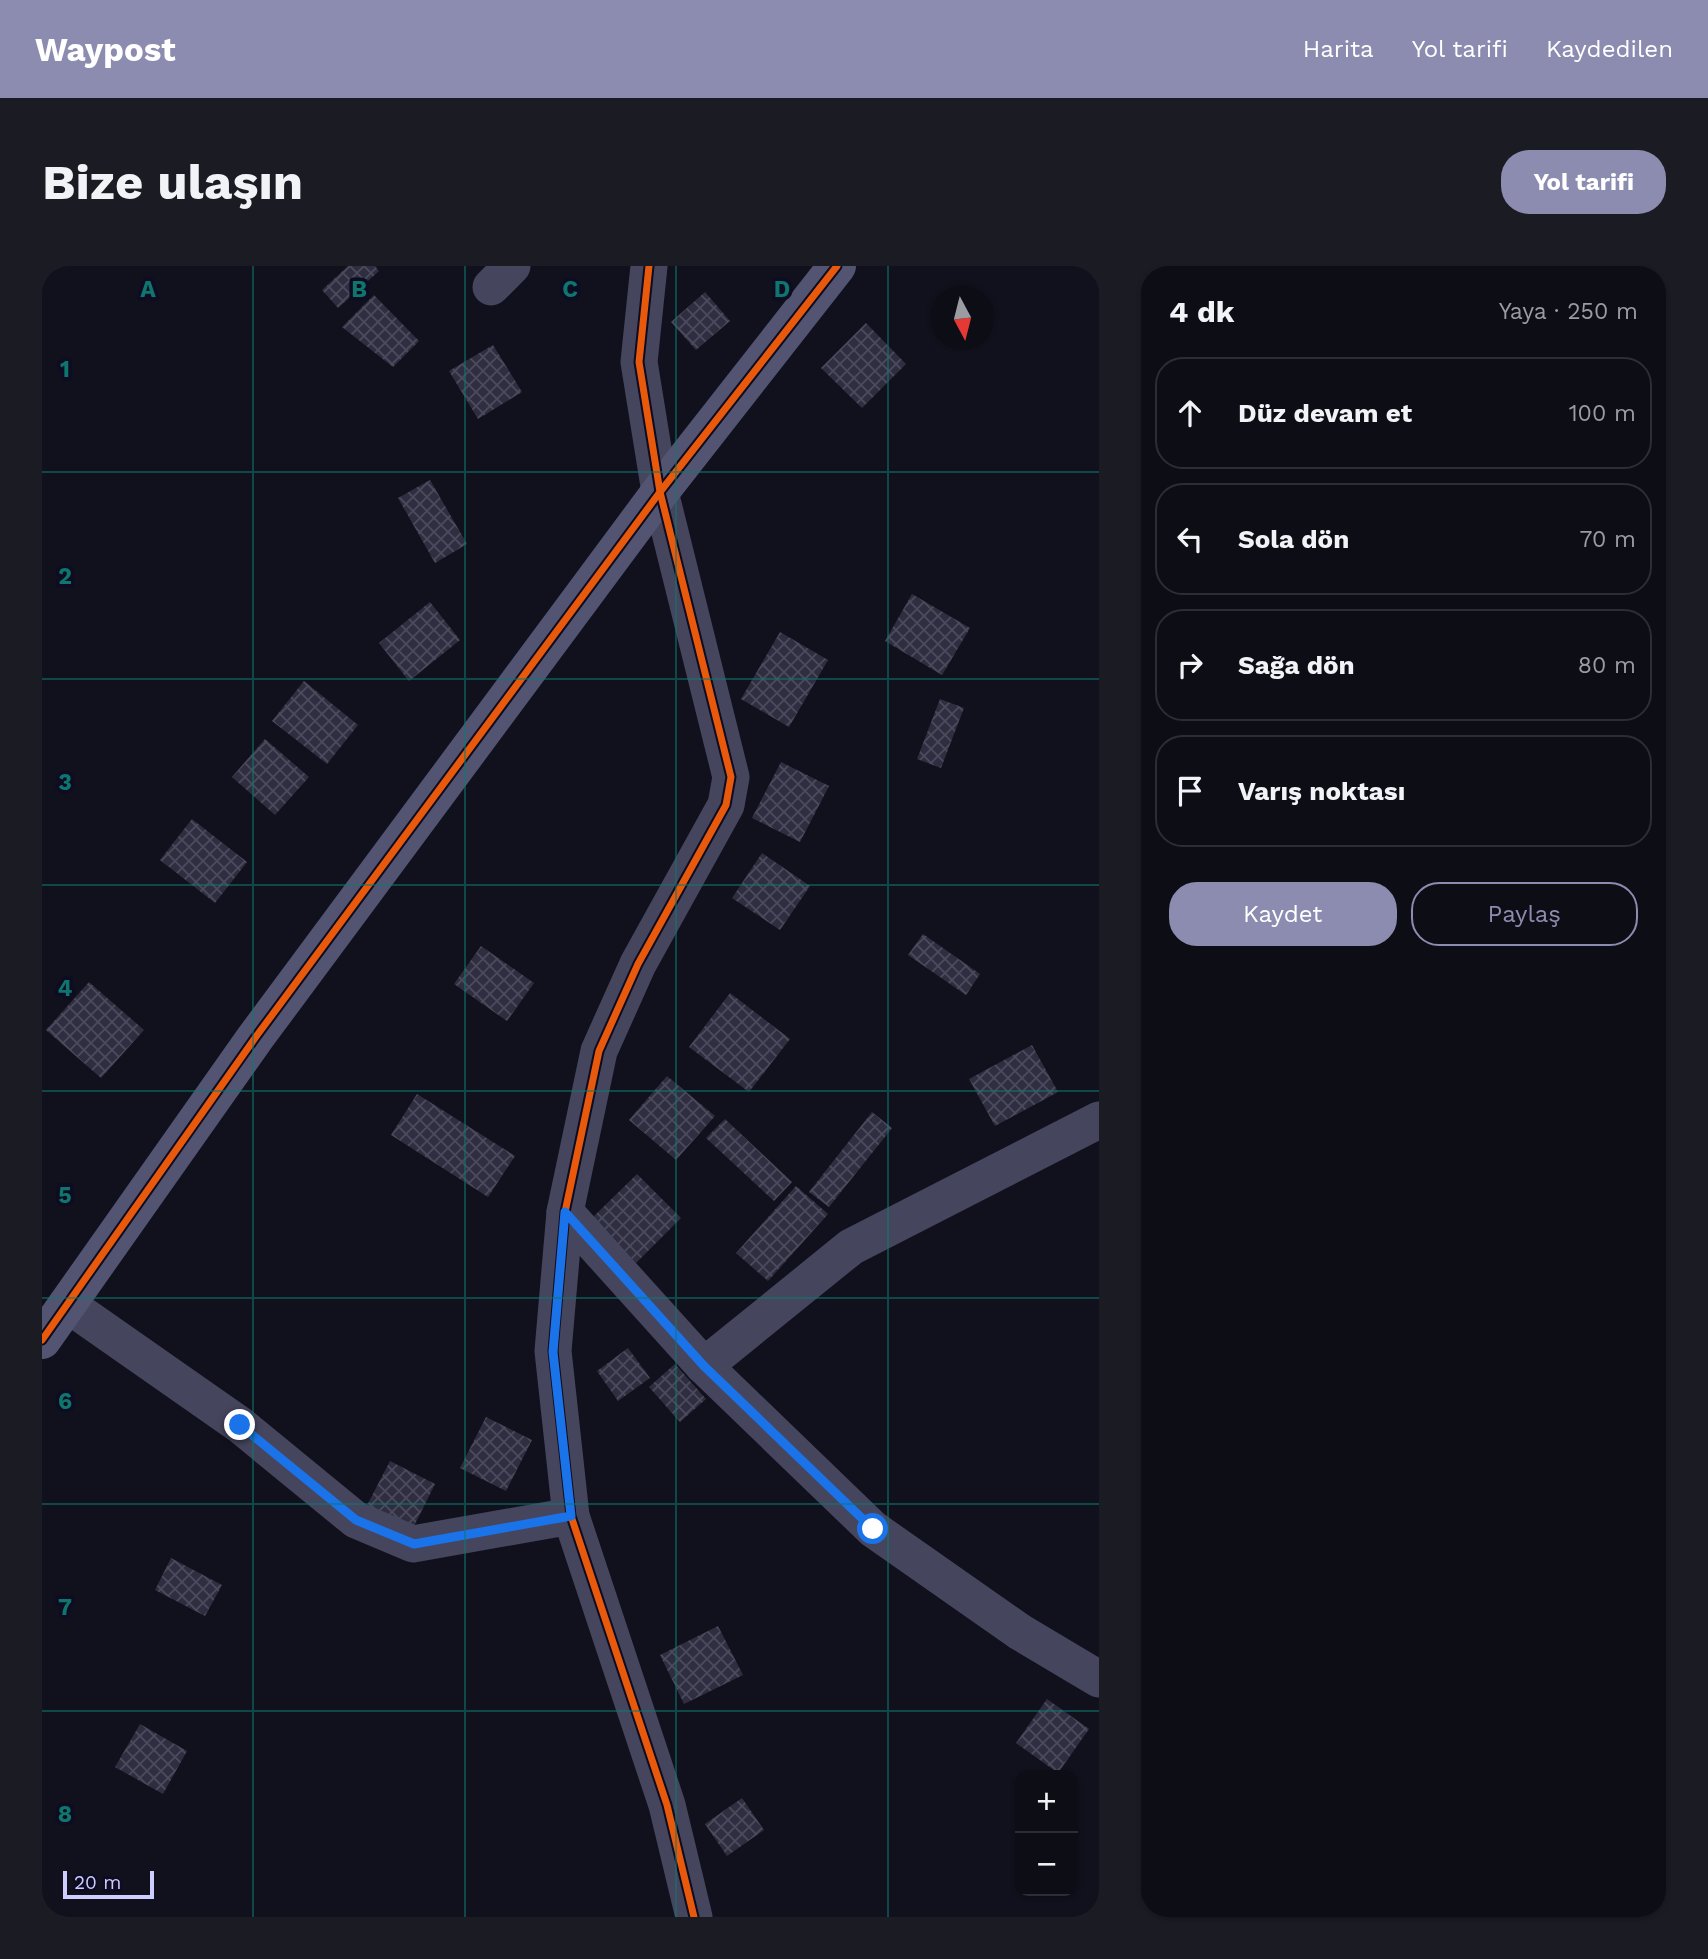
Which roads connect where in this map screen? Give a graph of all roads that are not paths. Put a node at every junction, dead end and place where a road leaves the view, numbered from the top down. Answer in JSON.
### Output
{"nodes":[{"id":1,"x":649,"y":266,"type":"edge"},
{"id":2,"x":837,"y":266,"type":"edge"},
{"id":3,"x":660,"y":492,"type":"junction"},
{"id":4,"x":1099,"y":1120,"type":"edge"},
{"id":5,"x":565,"y":1212,"type":"junction"},
{"id":6,"x":67,"y":1304,"type":"junction"},
{"id":7,"x":42,"y":1340,"type":"edge"},
{"id":8,"x":704,"y":1366,"type":"junction"},
{"id":9,"x":571,"y":1516,"type":"junction"},
{"id":10,"x":1099,"y":1679,"type":"edge"},
{"id":11,"x":694,"y":1917,"type":"edge"}],
"edges":[{"from":1,"to":3,"type":"street"},
{"from":2,"to":3,"type":"street"},
{"from":3,"to":5,"type":"street"},
{"from":3,"to":6,"type":"street"},
{"from":4,"to":8,"type":"street"},
{"from":5,"to":8,"type":"street"},
{"from":5,"to":9,"type":"street"},
{"from":6,"to":7,"type":"street"},
{"from":6,"to":9,"type":"street"},
{"from":8,"to":10,"type":"street"},
{"from":9,"to":11,"type":"street"}]}
